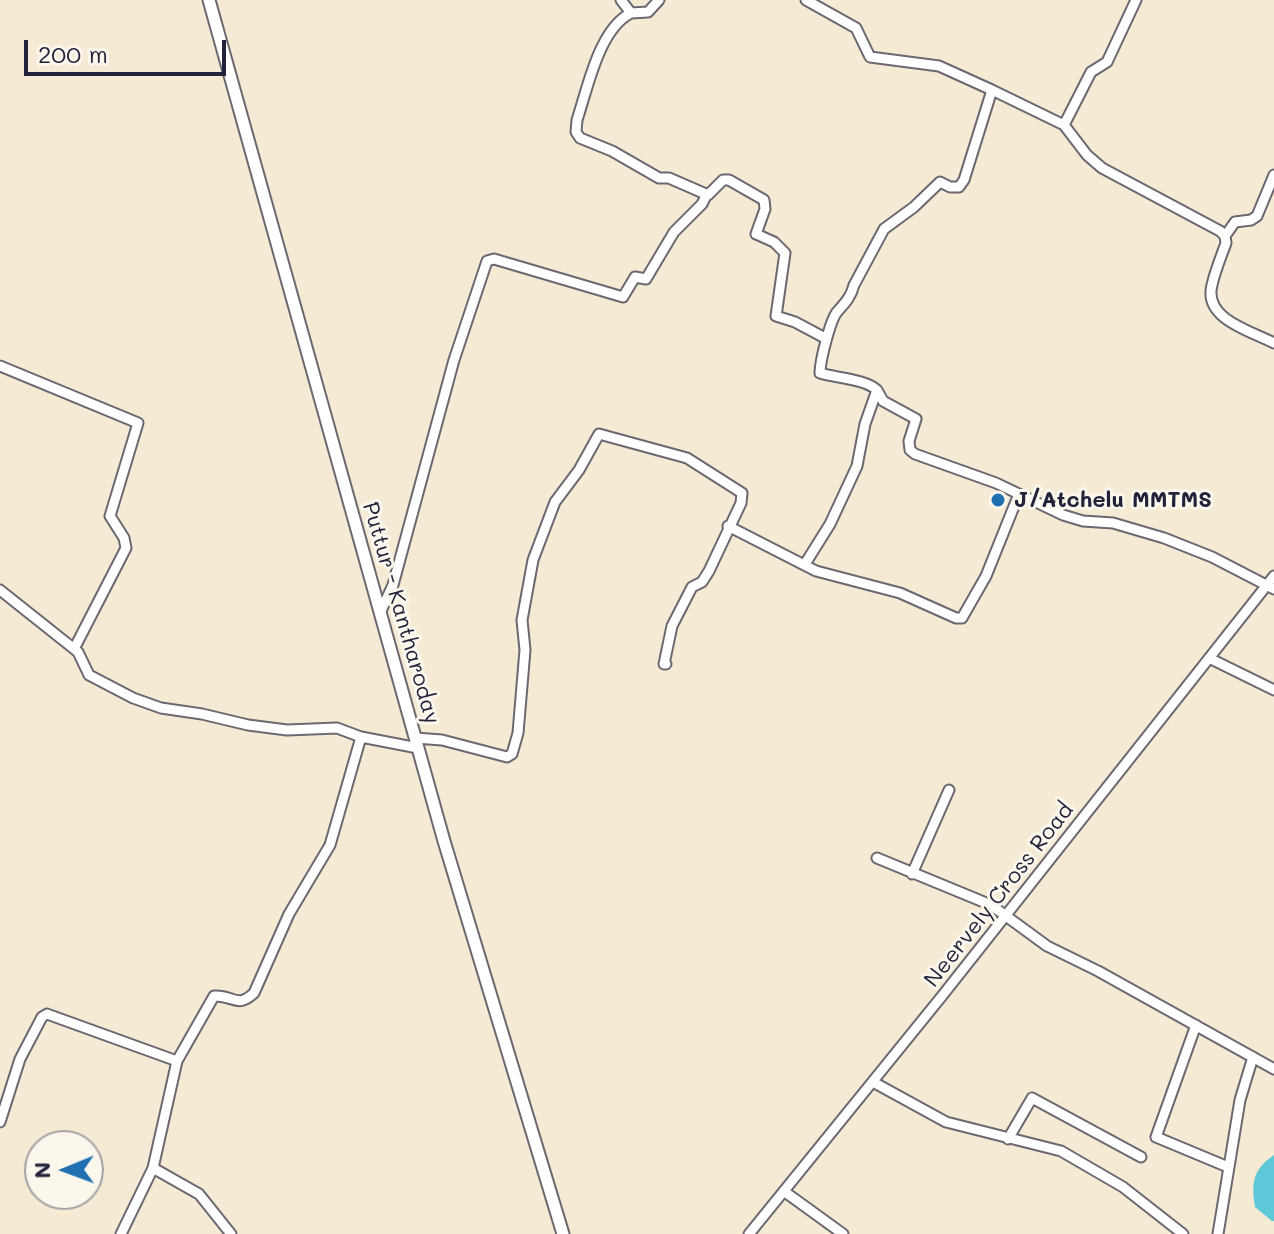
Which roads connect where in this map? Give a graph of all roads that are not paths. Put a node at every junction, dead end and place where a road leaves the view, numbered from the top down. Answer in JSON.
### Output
{"nodes":[{"id":1,"x":209,"y":0,"type":"edge"},
{"id":2,"x":621,"y":0,"type":"edge"},
{"id":3,"x":659,"y":0,"type":"edge"},
{"id":4,"x":806,"y":0,"type":"edge"},
{"id":5,"x":1136,"y":0,"type":"edge"},
{"id":6,"x":631,"y":13,"type":"junction"},
{"id":7,"x":992,"y":90,"type":"junction"},
{"id":8,"x":1064,"y":125,"type":"junction"},
{"id":9,"x":1274,"y":175,"type":"edge"},
{"id":10,"x":707,"y":194,"type":"junction"},
{"id":11,"x":1225,"y":236,"type":"junction"},
{"id":12,"x":825,"y":338,"type":"junction"},
{"id":13,"x":1274,"y":343,"type":"edge"},
{"id":14,"x":0,"y":366,"type":"edge"},
{"id":15,"x":877,"y":390,"type":"junction"},
{"id":16,"x":1019,"y":494,"type":"junction"},
{"id":17,"x":728,"y":526,"type":"junction"},
{"id":18,"x":805,"y":564,"type":"junction"},
{"id":19,"x":1274,"y":576,"type":"edge"},
{"id":20,"x":1270,"y":588,"type":"edge"},
{"id":21,"x":0,"y":590,"type":"edge"},
{"id":22,"x":380,"y":613,"type":"junction"},
{"id":23,"x":74,"y":649,"type":"junction"},
{"id":24,"x":1209,"y":658,"type":"junction"},
{"id":25,"x":666,"y":664,"type":"dead end"},
{"id":26,"x":1274,"y":690,"type":"edge"},
{"id":27,"x":361,"y":737,"type":"junction"},
{"id":28,"x":416,"y":743,"type":"junction"},
{"id":29,"x":949,"y":790,"type":"dead end"},
{"id":30,"x":877,"y":858,"type":"dead end"},
{"id":31,"x":912,"y":874,"type":"junction"},
{"id":32,"x":1006,"y":915,"type":"junction"},
{"id":33,"x":1196,"y":1025,"type":"junction"},
{"id":34,"x":1253,"y":1057,"type":"junction"},
{"id":35,"x":177,"y":1061,"type":"junction"},
{"id":36,"x":1274,"y":1069,"type":"edge"},
{"id":37,"x":873,"y":1082,"type":"junction"},
{"id":38,"x":0,"y":1122,"type":"edge"},
{"id":39,"x":1008,"y":1139,"type":"junction"},
{"id":40,"x":1141,"y":1157,"type":"dead end"},
{"id":41,"x":1228,"y":1167,"type":"junction"},
{"id":42,"x":153,"y":1168,"type":"junction"},
{"id":43,"x":785,"y":1192,"type":"junction"},
{"id":44,"x":121,"y":1234,"type":"edge"},
{"id":45,"x":231,"y":1234,"type":"edge"},
{"id":46,"x":563,"y":1234,"type":"edge"},
{"id":47,"x":751,"y":1234,"type":"edge"},
{"id":48,"x":843,"y":1234,"type":"edge"},
{"id":49,"x":1183,"y":1234,"type":"edge"},
{"id":50,"x":1218,"y":1234,"type":"edge"}],
"edges":[{"from":1,"to":22,"type":"main road","name":"Puttur - Kantharoday"},
{"from":2,"to":6,"type":"street"},
{"from":3,"to":6,"type":"street"},
{"from":4,"to":7,"type":"street"},
{"from":5,"to":8,"type":"street"},
{"from":6,"to":10,"type":"street"},
{"from":7,"to":8,"type":"street"},
{"from":7,"to":12,"type":"street"},
{"from":8,"to":11,"type":"street"},
{"from":9,"to":11,"type":"street"},
{"from":10,"to":12,"type":"street"},
{"from":10,"to":22,"type":"street"},
{"from":11,"to":13,"type":"street"},
{"from":12,"to":15,"type":"street"},
{"from":14,"to":23,"type":"street"},
{"from":15,"to":16,"type":"street"},
{"from":15,"to":18,"type":"street"},
{"from":16,"to":18,"type":"street"},
{"from":16,"to":20,"type":"street"},
{"from":17,"to":18,"type":"street"},
{"from":17,"to":25,"type":"street"},
{"from":17,"to":28,"type":"street"},
{"from":19,"to":20,"type":"street","name":"Neervely Cross Road"},
{"from":20,"to":24,"type":"street","name":"Neervely Cross Road"},
{"from":21,"to":23,"type":"street"},
{"from":22,"to":28,"type":"main road","name":"Puttur - Kantharoday"},
{"from":23,"to":27,"type":"street"},
{"from":24,"to":26,"type":"street"},
{"from":24,"to":32,"type":"street","name":"Neervely Cross Road"},
{"from":27,"to":28,"type":"street"},
{"from":27,"to":35,"type":"street"},
{"from":28,"to":46,"type":"main road","name":"Puttur - Kantharoday"},
{"from":29,"to":31,"type":"street"},
{"from":30,"to":31,"type":"street"},
{"from":31,"to":32,"type":"street"},
{"from":32,"to":33,"type":"street"},
{"from":32,"to":37,"type":"street","name":"Neervely Cross Road"},
{"from":33,"to":34,"type":"street"},
{"from":33,"to":41,"type":"street"},
{"from":34,"to":36,"type":"street"},
{"from":34,"to":41,"type":"street"},
{"from":35,"to":38,"type":"street"},
{"from":35,"to":42,"type":"street"},
{"from":37,"to":39,"type":"street"},
{"from":37,"to":43,"type":"street","name":"Neervely Cross Road"},
{"from":39,"to":40,"type":"street"},
{"from":39,"to":49,"type":"street"},
{"from":41,"to":50,"type":"street"},
{"from":42,"to":44,"type":"street"},
{"from":42,"to":45,"type":"street"},
{"from":43,"to":47,"type":"street","name":"Neervely Cross Road"},
{"from":43,"to":48,"type":"street"}]}
